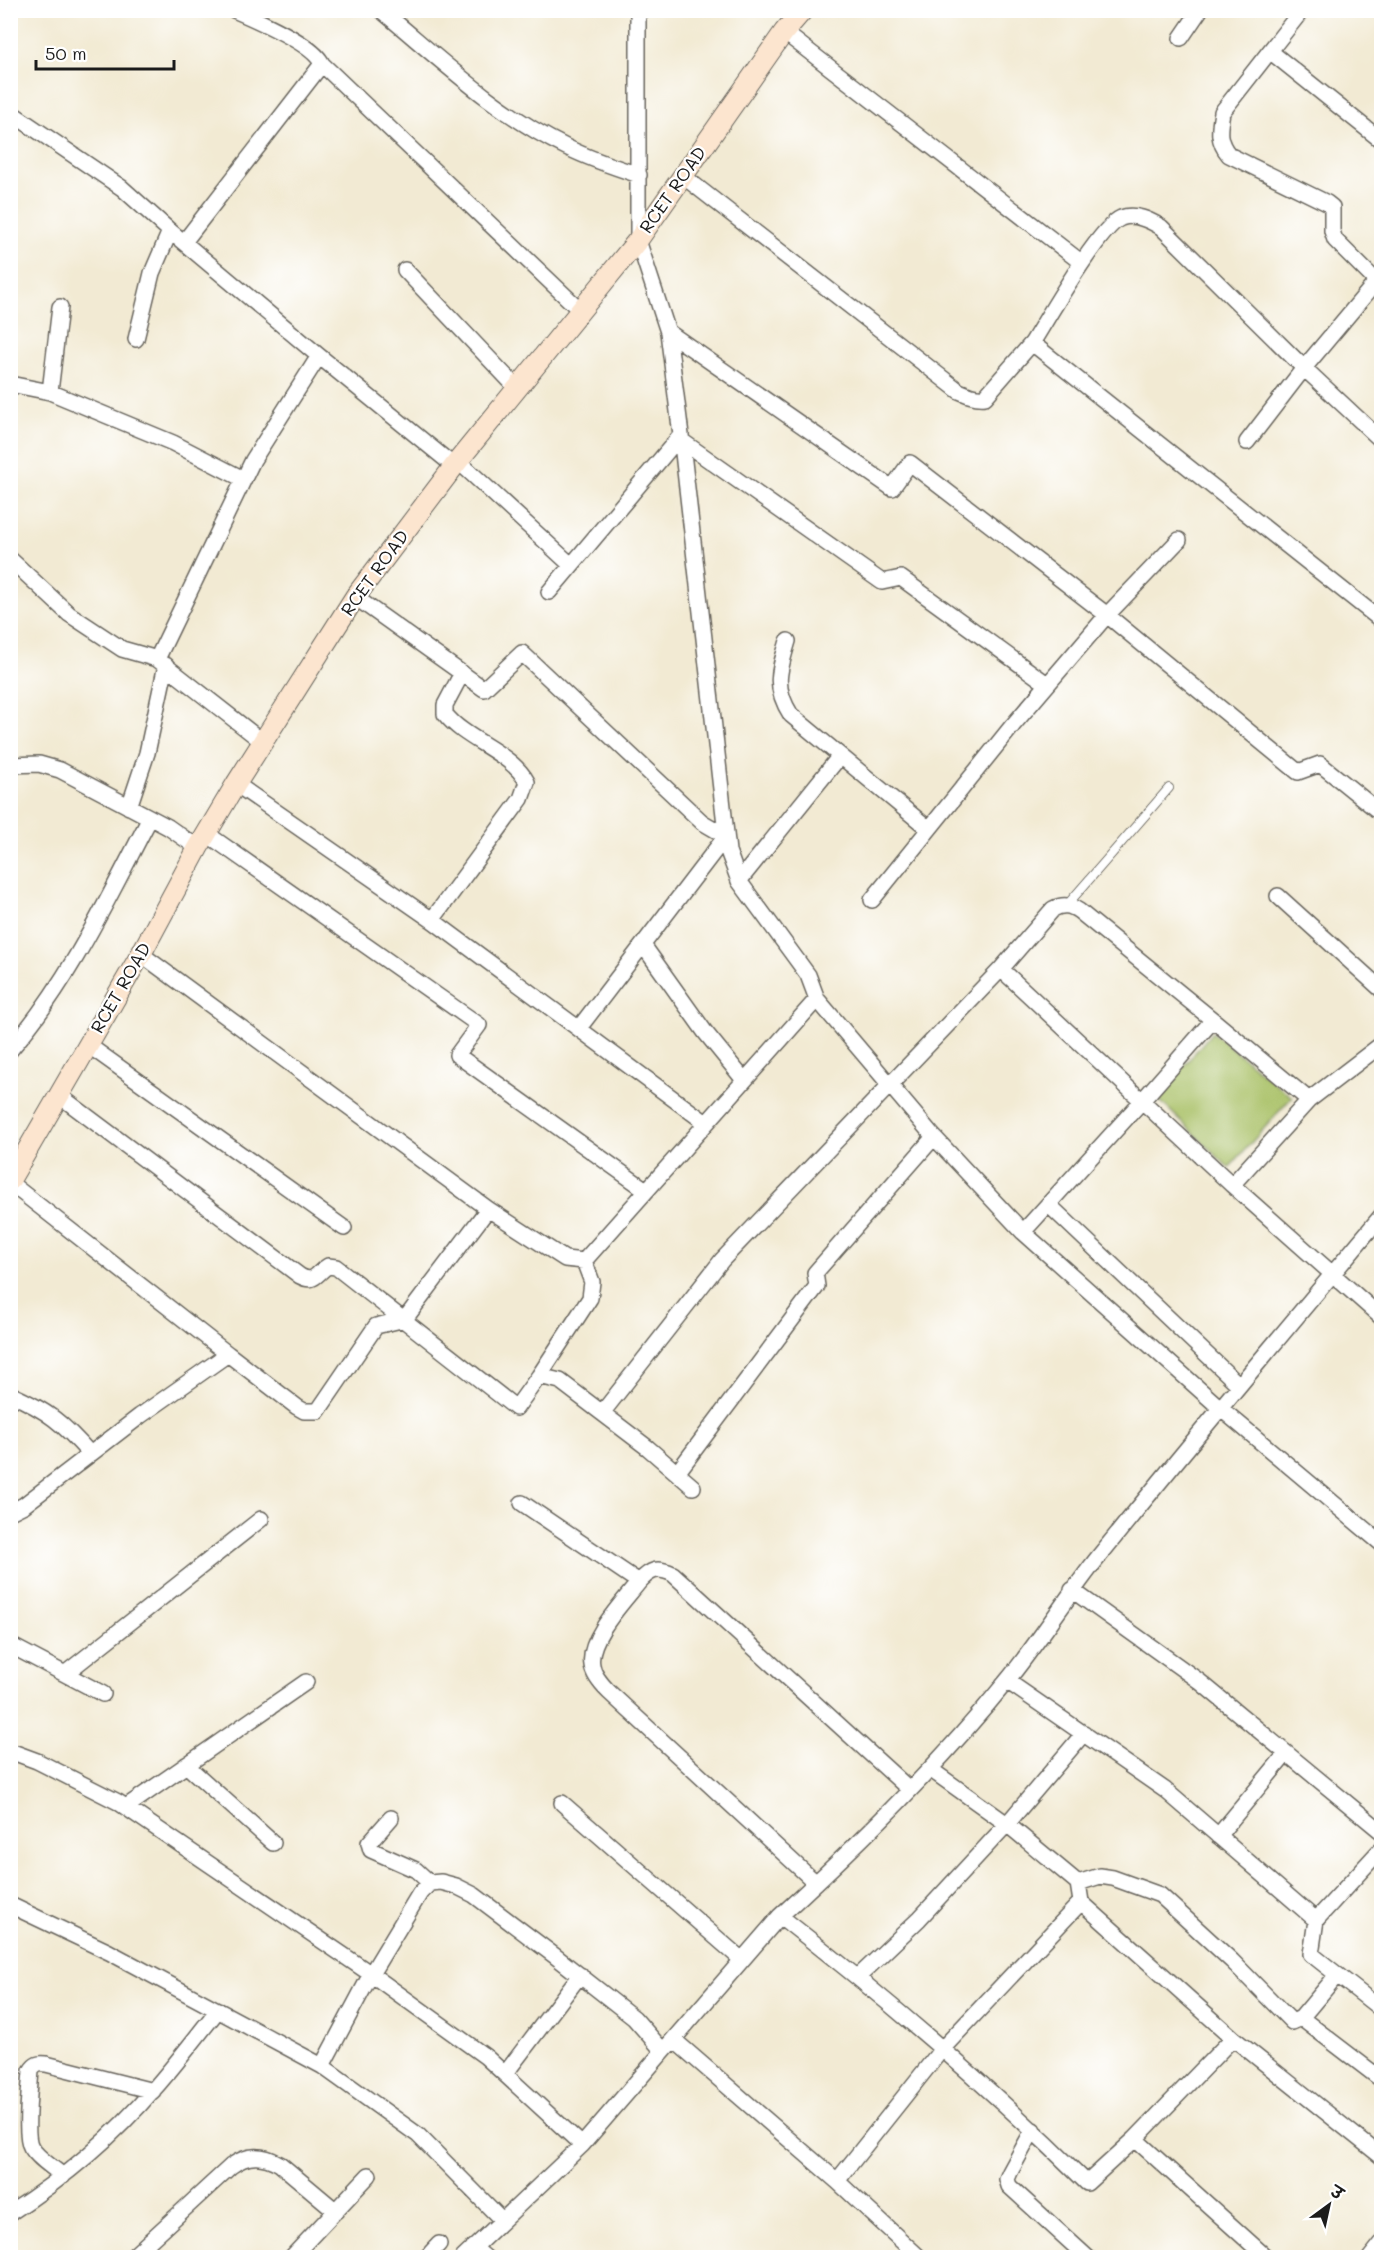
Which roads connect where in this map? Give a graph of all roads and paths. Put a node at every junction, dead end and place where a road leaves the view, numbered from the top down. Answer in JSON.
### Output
{"nodes":[{"id":1,"x":234,"y":10,"type":"edge"},
{"id":2,"x":381,"y":10,"type":"edge"},
{"id":3,"x":803,"y":10,"type":"edge"},
{"id":4,"x":1200,"y":10,"type":"edge"},
{"id":5,"x":1302,"y":10,"type":"edge"},
{"id":6,"x":638,"y":11,"type":"edge"},
{"id":7,"x":784,"y":32,"type":"junction"},
{"id":8,"x":1181,"y":38,"type":"dead end"},
{"id":9,"x":1271,"y":52,"type":"junction"},
{"id":10,"x":322,"y":64,"type":"junction"},
{"id":11,"x":10,"y":112,"type":"edge"},
{"id":12,"x":1382,"y":141,"type":"edge"},
{"id":13,"x":639,"y":175,"type":"junction"},
{"id":14,"x":683,"y":176,"type":"junction"},
{"id":15,"x":170,"y":231,"type":"junction"},
{"id":16,"x":638,"y":240,"type":"junction"},
{"id":17,"x":184,"y":242,"type":"junction"},
{"id":18,"x":1082,"y":263,"type":"junction"},
{"id":19,"x":405,"y":270,"type":"dead end"},
{"id":20,"x":1379,"y":285,"type":"edge"},
{"id":21,"x":60,"y":307,"type":"dead end"},
{"id":22,"x":581,"y":311,"type":"junction"},
{"id":23,"x":668,"y":332,"type":"junction"},
{"id":24,"x":136,"y":339,"type":"dead end"},
{"id":25,"x":1032,"y":343,"type":"junction"},
{"id":26,"x":319,"y":356,"type":"junction"},
{"id":27,"x":1304,"y":368,"type":"junction"},
{"id":28,"x":15,"y":385,"type":"dead end"},
{"id":29,"x":517,"y":388,"type":"junction"},
{"id":30,"x":50,"y":392,"type":"junction"},
{"id":31,"x":682,"y":438,"type":"junction"},
{"id":32,"x":1382,"y":441,"type":"edge"},
{"id":33,"x":1247,"y":442,"type":"dead end"},
{"id":34,"x":456,"y":464,"type":"junction"},
{"id":35,"x":243,"y":479,"type":"junction"},
{"id":36,"x":1179,"y":540,"type":"dead end"},
{"id":37,"x":10,"y":559,"type":"edge"},
{"id":38,"x":571,"y":565,"type":"junction"},
{"id":39,"x":549,"y":592,"type":"dead end"},
{"id":40,"x":355,"y":597,"type":"junction"},
{"id":41,"x":1107,"y":615,"type":"junction"},
{"id":42,"x":1382,"y":621,"type":"edge"},
{"id":43,"x":788,"y":641,"type":"dead end"},
{"id":44,"x":162,"y":662,"type":"junction"},
{"id":45,"x":462,"y":673,"type":"junction"},
{"id":46,"x":1047,"y":684,"type":"junction"},
{"id":47,"x":263,"y":742,"type":"junction"},
{"id":48,"x":840,"y":756,"type":"junction"},
{"id":49,"x":10,"y":765,"type":"edge"},
{"id":50,"x":236,"y":784,"type":"junction"},
{"id":51,"x":1169,"y":788,"type":"dead end"},
{"id":52,"x":129,"y":807,"type":"junction"},
{"id":53,"x":1382,"y":814,"type":"edge"},
{"id":54,"x":150,"y":818,"type":"junction"},
{"id":55,"x":929,"y":829,"type":"junction"},
{"id":56,"x":726,"y":836,"type":"junction"},
{"id":57,"x":202,"y":841,"type":"junction"},
{"id":58,"x":739,"y":881,"type":"junction"},
{"id":59,"x":1278,"y":896,"type":"dead end"},
{"id":60,"x":872,"y":900,"type":"dead end"},
{"id":61,"x":1067,"y":905,"type":"junction"},
{"id":62,"x":432,"y":920,"type":"junction"},
{"id":63,"x":643,"y":945,"type":"junction"},
{"id":64,"x":141,"y":954,"type":"junction"},
{"id":65,"x":1001,"y":969,"type":"junction"},
{"id":66,"x":1382,"y":990,"type":"edge"},
{"id":67,"x":817,"y":999,"type":"junction"},
{"id":68,"x":1213,"y":1020,"type":"junction"},
{"id":69,"x":579,"y":1028,"type":"junction"},
{"id":70,"x":1382,"y":1044,"type":"edge"},
{"id":71,"x":88,"y":1045,"type":"junction"},
{"id":72,"x":10,"y":1050,"type":"edge"},
{"id":73,"x":744,"y":1080,"type":"junction"},
{"id":74,"x":891,"y":1085,"type":"junction"},
{"id":75,"x":60,"y":1096,"type":"junction"},
{"id":76,"x":1309,"y":1100,"type":"junction"},
{"id":77,"x":1142,"y":1102,"type":"junction"},
{"id":78,"x":706,"y":1123,"type":"junction"},
{"id":79,"x":934,"y":1137,"type":"junction"},
{"id":80,"x":10,"y":1181,"type":"edge"},
{"id":81,"x":1232,"y":1185,"type":"junction"},
{"id":82,"x":646,"y":1190,"type":"junction"},
{"id":83,"x":1049,"y":1204,"type":"junction"},
{"id":84,"x":488,"y":1209,"type":"junction"},
{"id":85,"x":1382,"y":1215,"type":"edge"},
{"id":86,"x":344,"y":1228,"type":"dead end"},
{"id":87,"x":1023,"y":1233,"type":"junction"},
{"id":88,"x":584,"y":1261,"type":"junction"},
{"id":89,"x":1331,"y":1275,"type":"junction"},
{"id":90,"x":405,"y":1318,"type":"junction"},
{"id":91,"x":1382,"y":1318,"type":"edge"},
{"id":92,"x":228,"y":1354,"type":"junction"},
{"id":93,"x":539,"y":1376,"type":"junction"},
{"id":94,"x":1239,"y":1385,"type":"junction"},
{"id":95,"x":10,"y":1394,"type":"edge"},
{"id":96,"x":1219,"y":1407,"type":"junction"},
{"id":97,"x":602,"y":1413,"type":"junction"},
{"id":98,"x":90,"y":1454,"type":"junction"},
{"id":99,"x":677,"y":1473,"type":"junction"},
{"id":100,"x":693,"y":1487,"type":"dead end"},
{"id":101,"x":522,"y":1503,"type":"dead end"},
{"id":102,"x":10,"y":1512,"type":"edge"},
{"id":103,"x":261,"y":1519,"type":"dead end"},
{"id":104,"x":1382,"y":1544,"type":"edge"},
{"id":105,"x":639,"y":1582,"type":"junction"},
{"id":106,"x":1072,"y":1590,"type":"junction"},
{"id":107,"x":10,"y":1645,"type":"edge"},
{"id":108,"x":66,"y":1673,"type":"junction"},
{"id":109,"x":1007,"y":1681,"type":"junction"},
{"id":110,"x":306,"y":1682,"type":"dead end"},
{"id":111,"x":103,"y":1694,"type":"dead end"},
{"id":112,"x":1084,"y":1733,"type":"junction"},
{"id":113,"x":10,"y":1751,"type":"edge"},
{"id":114,"x":1286,"y":1754,"type":"junction"},
{"id":115,"x":186,"y":1766,"type":"junction"},
{"id":116,"x":930,"y":1769,"type":"junction"},
{"id":117,"x":909,"y":1789,"type":"junction"},
{"id":118,"x":562,"y":1803,"type":"dead end"},
{"id":119,"x":126,"y":1807,"type":"junction"},
{"id":120,"x":391,"y":1818,"type":"dead end"},
{"id":121,"x":1007,"y":1824,"type":"junction"},
{"id":122,"x":1382,"y":1832,"type":"edge"},
{"id":123,"x":1218,"y":1836,"type":"junction"},
{"id":124,"x":273,"y":1843,"type":"dead end"},
{"id":125,"x":1382,"y":1848,"type":"edge"},
{"id":126,"x":430,"y":1883,"type":"junction"},
{"id":127,"x":816,"y":1883,"type":"junction"},
{"id":128,"x":1078,"y":1883,"type":"junction"},
{"id":129,"x":1081,"y":1902,"type":"junction"},
{"id":130,"x":10,"y":1905,"type":"edge"},
{"id":131,"x":780,"y":1916,"type":"junction"},
{"id":132,"x":1316,"y":1920,"type":"junction"},
{"id":133,"x":742,"y":1960,"type":"junction"},
{"id":134,"x":371,"y":1974,"type":"junction"},
{"id":135,"x":580,"y":1975,"type":"junction"},
{"id":136,"x":1336,"y":1975,"type":"junction"},
{"id":137,"x":858,"y":1977,"type":"junction"},
{"id":138,"x":218,"y":2010,"type":"junction"},
{"id":139,"x":1382,"y":2010,"type":"edge"},
{"id":140,"x":1301,"y":2018,"type":"junction"},
{"id":141,"x":1233,"y":2038,"type":"junction"},
{"id":142,"x":669,"y":2046,"type":"junction"},
{"id":143,"x":942,"y":2049,"type":"junction"},
{"id":144,"x":322,"y":2066,"type":"junction"},
{"id":145,"x":505,"y":2074,"type":"junction"},
{"id":146,"x":1382,"y":2080,"type":"edge"},
{"id":147,"x":153,"y":2091,"type":"junction"},
{"id":148,"x":1033,"y":2130,"type":"junction"},
{"id":149,"x":1135,"y":2139,"type":"junction"},
{"id":150,"x":582,"y":2145,"type":"junction"},
{"id":151,"x":1382,"y":2157,"type":"edge"},
{"id":152,"x":369,"y":2175,"type":"dead end"},
{"id":153,"x":63,"y":2176,"type":"junction"},
{"id":154,"x":837,"y":2181,"type":"junction"},
{"id":155,"x":336,"y":2211,"type":"junction"},
{"id":156,"x":10,"y":2213,"type":"edge"},
{"id":157,"x":502,"y":2220,"type":"junction"},
{"id":158,"x":1382,"y":2243,"type":"edge"},
{"id":159,"x":439,"y":2244,"type":"dead end"},
{"id":160,"x":468,"y":2252,"type":"edge"},
{"id":161,"x":131,"y":2258,"type":"edge"},
{"id":162,"x":291,"y":2258,"type":"edge"},
{"id":163,"x":426,"y":2258,"type":"edge"},
{"id":164,"x":486,"y":2258,"type":"edge"},
{"id":165,"x":920,"y":2258,"type":"edge"},
{"id":166,"x":1088,"y":2258,"type":"edge"},
{"id":167,"x":1267,"y":2258,"type":"edge"},
{"id":168,"x":1370,"y":2258,"type":"edge"}],
"edges":[{"from":1,"to":10,"type":"street"},
{"from":2,"to":13,"type":"street"},
{"from":3,"to":7,"type":"main road","name":"RCET ROAD"},
{"from":4,"to":8,"type":"street"},
{"from":5,"to":9,"type":"street"},
{"from":6,"to":13,"type":"street"},
{"from":7,"to":14,"type":"main road","name":"RCET ROAD"},
{"from":7,"to":18,"type":"street"},
{"from":9,"to":12,"type":"street"},
{"from":9,"to":20,"type":"street"},
{"from":10,"to":17,"type":"street"},
{"from":10,"to":22,"type":"street"},
{"from":11,"to":15,"type":"street"},
{"from":13,"to":16,"type":"street"},
{"from":14,"to":16,"type":"main road","name":"RCET ROAD"},
{"from":14,"to":25,"type":"street"},
{"from":15,"to":17,"type":"street"},
{"from":15,"to":24,"type":"street"},
{"from":16,"to":22,"type":"main road","name":"RCET ROAD"},
{"from":16,"to":23,"type":"street"},
{"from":17,"to":26,"type":"street"},
{"from":18,"to":25,"type":"street"},
{"from":18,"to":27,"type":"street"},
{"from":19,"to":29,"type":"street"},
{"from":20,"to":27,"type":"street"},
{"from":21,"to":30,"type":"street"},
{"from":22,"to":29,"type":"main road","name":"RCET ROAD"},
{"from":23,"to":31,"type":"street"},
{"from":23,"to":41,"type":"street"},
{"from":25,"to":42,"type":"street"},
{"from":26,"to":34,"type":"street"},
{"from":26,"to":35,"type":"street"},
{"from":27,"to":32,"type":"street"},
{"from":27,"to":33,"type":"street"},
{"from":28,"to":30,"type":"street"},
{"from":29,"to":34,"type":"main road","name":"RCET ROAD"},
{"from":30,"to":35,"type":"street"},
{"from":31,"to":38,"type":"street"},
{"from":31,"to":46,"type":"street"},
{"from":31,"to":56,"type":"street"},
{"from":34,"to":38,"type":"street"},
{"from":34,"to":40,"type":"main road","name":"RCET ROAD"},
{"from":35,"to":44,"type":"street"},
{"from":36,"to":41,"type":"street"},
{"from":37,"to":44,"type":"street"},
{"from":38,"to":39,"type":"street"},
{"from":40,"to":45,"type":"street"},
{"from":40,"to":47,"type":"main road","name":"RCET ROAD"},
{"from":41,"to":46,"type":"street"},
{"from":41,"to":53,"type":"street"},
{"from":43,"to":48,"type":"street"},
{"from":44,"to":47,"type":"street"},
{"from":44,"to":52,"type":"street"},
{"from":45,"to":56,"type":"street"},
{"from":45,"to":62,"type":"street"},
{"from":46,"to":55,"type":"street"},
{"from":47,"to":50,"type":"main road","name":"RCET ROAD"},
{"from":48,"to":55,"type":"street"},
{"from":48,"to":58,"type":"street"},
{"from":49,"to":52,"type":"street"},
{"from":50,"to":57,"type":"main road","name":"RCET ROAD"},
{"from":50,"to":62,"type":"street"},
{"from":51,"to":61,"type":"lane"},
{"from":52,"to":54,"type":"street"},
{"from":54,"to":57,"type":"street"},
{"from":54,"to":72,"type":"street"},
{"from":55,"to":60,"type":"street"},
{"from":56,"to":58,"type":"street"},
{"from":56,"to":63,"type":"street"},
{"from":57,"to":64,"type":"main road","name":"RCET ROAD"},
{"from":57,"to":82,"type":"street"},
{"from":58,"to":67,"type":"street"},
{"from":59,"to":66,"type":"street"},
{"from":61,"to":65,"type":"street"},
{"from":61,"to":68,"type":"street"},
{"from":62,"to":69,"type":"street"},
{"from":63,"to":69,"type":"street"},
{"from":63,"to":73,"type":"street"},
{"from":64,"to":71,"type":"main road","name":"RCET ROAD"},
{"from":64,"to":84,"type":"street"},
{"from":65,"to":74,"type":"street"},
{"from":65,"to":77,"type":"street"},
{"from":67,"to":73,"type":"street"},
{"from":67,"to":74,"type":"street"},
{"from":68,"to":76,"type":"street"},
{"from":68,"to":77,"type":"street"},
{"from":69,"to":78,"type":"street"},
{"from":70,"to":76,"type":"street"},
{"from":71,"to":75,"type":"main road","name":"RCET ROAD"},
{"from":71,"to":86,"type":"street"},
{"from":73,"to":78,"type":"street"},
{"from":74,"to":79,"type":"street"},
{"from":74,"to":97,"type":"street"},
{"from":75,"to":80,"type":"main road","name":"RCET ROAD"},
{"from":75,"to":90,"type":"street"},
{"from":76,"to":81,"type":"street"},
{"from":77,"to":81,"type":"street"},
{"from":77,"to":83,"type":"street"},
{"from":78,"to":82,"type":"street"},
{"from":79,"to":87,"type":"street"},
{"from":79,"to":99,"type":"street"},
{"from":80,"to":92,"type":"street"},
{"from":81,"to":89,"type":"street"},
{"from":82,"to":88,"type":"street"},
{"from":83,"to":87,"type":"street"},
{"from":83,"to":94,"type":"street"},
{"from":84,"to":88,"type":"street"},
{"from":84,"to":90,"type":"street"},
{"from":85,"to":89,"type":"street"},
{"from":87,"to":96,"type":"street"},
{"from":88,"to":93,"type":"street"},
{"from":89,"to":91,"type":"street"},
{"from":89,"to":94,"type":"street"},
{"from":90,"to":92,"type":"street"},
{"from":90,"to":93,"type":"street"},
{"from":92,"to":98,"type":"street"},
{"from":93,"to":97,"type":"street"},
{"from":94,"to":96,"type":"street"},
{"from":95,"to":98,"type":"street"},
{"from":96,"to":104,"type":"street"},
{"from":96,"to":106,"type":"street"},
{"from":97,"to":99,"type":"street"},
{"from":98,"to":102,"type":"street"},
{"from":99,"to":100,"type":"street"},
{"from":101,"to":105,"type":"street"},
{"from":103,"to":108,"type":"street"},
{"from":105,"to":117,"type":"street"},
{"from":105,"to":127,"type":"street"},
{"from":106,"to":109,"type":"street"},
{"from":106,"to":114,"type":"street"},
{"from":107,"to":108,"type":"street"},
{"from":108,"to":111,"type":"street"},
{"from":109,"to":112,"type":"street"},
{"from":109,"to":116,"type":"street"},
{"from":110,"to":115,"type":"street"},
{"from":112,"to":121,"type":"street"},
{"from":112,"to":123,"type":"street"},
{"from":113,"to":119,"type":"street"},
{"from":114,"to":122,"type":"street"},
{"from":114,"to":123,"type":"street"},
{"from":115,"to":119,"type":"street"},
{"from":115,"to":124,"type":"street"},
{"from":116,"to":117,"type":"street"},
{"from":116,"to":121,"type":"street"},
{"from":117,"to":127,"type":"street"},
{"from":118,"to":133,"type":"street"},
{"from":119,"to":134,"type":"street"},
{"from":120,"to":126,"type":"street"},
{"from":121,"to":128,"type":"street"},
{"from":121,"to":137,"type":"street"},
{"from":123,"to":132,"type":"street"},
{"from":125,"to":132,"type":"street"},
{"from":126,"to":134,"type":"street"},
{"from":126,"to":135,"type":"street"},
{"from":127,"to":131,"type":"street"},
{"from":128,"to":129,"type":"street"},
{"from":128,"to":140,"type":"street"},
{"from":129,"to":141,"type":"street"},
{"from":129,"to":143,"type":"street"},
{"from":130,"to":138,"type":"street"},
{"from":131,"to":133,"type":"street"},
{"from":131,"to":137,"type":"street"},
{"from":132,"to":136,"type":"street"},
{"from":133,"to":142,"type":"street"},
{"from":134,"to":144,"type":"street"},
{"from":134,"to":145,"type":"street"},
{"from":135,"to":142,"type":"street"},
{"from":135,"to":145,"type":"street"},
{"from":136,"to":139,"type":"street"},
{"from":136,"to":140,"type":"street"},
{"from":137,"to":143,"type":"street"},
{"from":138,"to":144,"type":"street"},
{"from":138,"to":147,"type":"street"},
{"from":140,"to":146,"type":"street"},
{"from":141,"to":149,"type":"street"},
{"from":141,"to":151,"type":"street"},
{"from":142,"to":150,"type":"street"},
{"from":142,"to":154,"type":"street"},
{"from":143,"to":148,"type":"street"},
{"from":143,"to":154,"type":"street"},
{"from":144,"to":157,"type":"street"},
{"from":145,"to":150,"type":"street"},
{"from":147,"to":153,"type":"street"},
{"from":147,"to":153,"type":"street"},
{"from":148,"to":149,"type":"street"},
{"from":148,"to":166,"type":"street"},
{"from":149,"to":167,"type":"street"},
{"from":150,"to":157,"type":"street"},
{"from":152,"to":155,"type":"street"},
{"from":153,"to":156,"type":"street"},
{"from":154,"to":165,"type":"street"},
{"from":155,"to":161,"type":"street"},
{"from":155,"to":162,"type":"street"},
{"from":157,"to":160,"type":"street"},
{"from":158,"to":168,"type":"street"},
{"from":159,"to":163,"type":"street"},
{"from":160,"to":164,"type":"street"}]}
